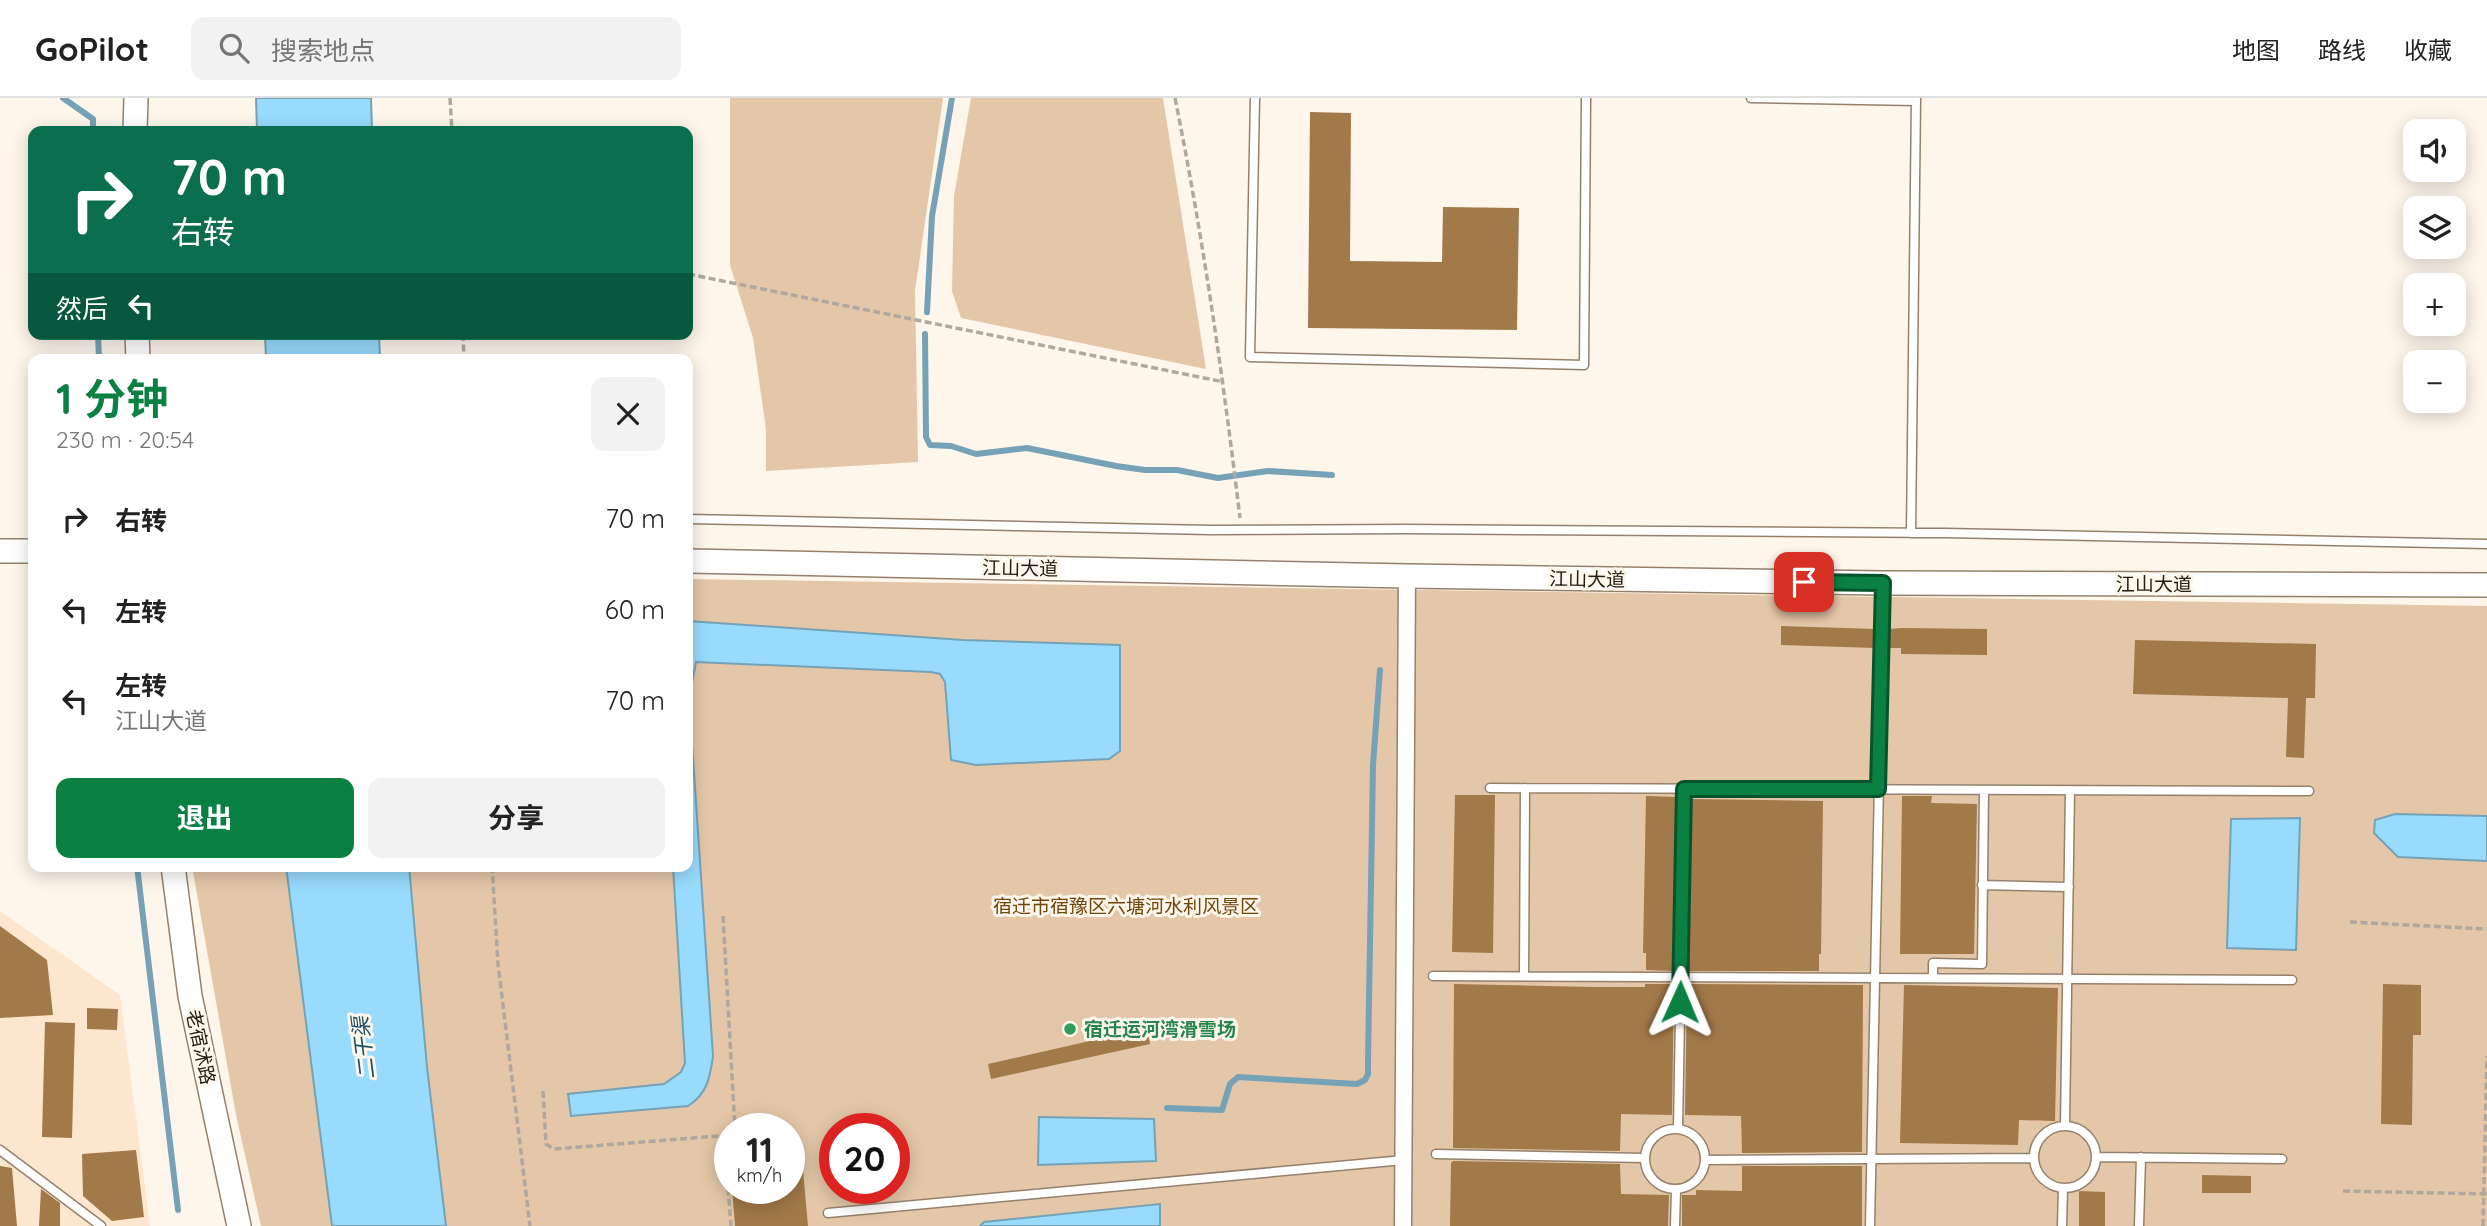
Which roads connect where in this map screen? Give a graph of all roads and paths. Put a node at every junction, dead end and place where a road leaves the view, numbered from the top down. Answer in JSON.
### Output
{"nodes":[{"id":1,"x":130,"y":98,"type":"edge"},
{"id":2,"x":136,"y":98,"type":"edge"},
{"id":3,"x":450,"y":98,"type":"edge"},
{"id":4,"x":1175,"y":98,"type":"edge"},
{"id":5,"x":1255,"y":98,"type":"edge"},
{"id":6,"x":1586,"y":98,"type":"edge"},
{"id":7,"x":1751,"y":98,"type":"edge"},
{"id":8,"x":1916,"y":100,"type":"edge"},
{"id":9,"x":135,"y":126,"type":"edge"},
{"id":10,"x":135,"y":126,"type":"edge"},
{"id":11,"x":452,"y":126,"type":"edge"},
{"id":12,"x":693,"y":275,"type":"edge"},
{"id":13,"x":1224,"y":382,"type":"junction"},
{"id":14,"x":693,"y":519,"type":"edge"},
{"id":15,"x":1241,"y":530,"type":"junction"},
{"id":16,"x":1911,"y":533,"type":"junction"},
{"id":17,"x":2487,"y":544,"type":"edge"},
{"id":18,"x":693,"y":561,"type":"edge"},
{"id":19,"x":1407,"y":576,"type":"junction"},
{"id":20,"x":1883,"y":583,"type":"junction"},
{"id":21,"x":2487,"y":585,"type":"edge"},
{"id":22,"x":1490,"y":788,"type":"dead end"},
{"id":23,"x":1525,"y":788,"type":"junction"},
{"id":24,"x":1684,"y":789,"type":"junction"},
{"id":25,"x":1878,"y":789,"type":"junction"},
{"id":26,"x":1984,"y":790,"type":"junction"},
{"id":27,"x":2070,"y":790,"type":"junction"},
{"id":28,"x":2309,"y":791,"type":"dead end"},
{"id":29,"x":174,"y":872,"type":"edge"},
{"id":30,"x":492,"y":872,"type":"edge"},
{"id":31,"x":1982,"y":885,"type":"junction"},
{"id":32,"x":2069,"y":887,"type":"junction"},
{"id":33,"x":723,"y":916,"type":"dead end"},
{"id":34,"x":2350,"y":922,"type":"dead end"},
{"id":35,"x":2487,"y":929,"type":"edge"},
{"id":36,"x":1433,"y":976,"type":"dead end"},
{"id":37,"x":1524,"y":976,"type":"junction"},
{"id":38,"x":1681,"y":977,"type":"junction"},
{"id":39,"x":1874,"y":978,"type":"junction"},
{"id":40,"x":1933,"y":978,"type":"junction"},
{"id":41,"x":2067,"y":979,"type":"junction"},
{"id":42,"x":2292,"y":980,"type":"dead end"},
{"id":43,"x":2487,"y":1056,"type":"edge"},
{"id":44,"x":543,"y":1091,"type":"dead end"},
{"id":45,"x":733,"y":1113,"type":"edge"},
{"id":46,"x":2065,"y":1125,"type":"junction"},
{"id":47,"x":1678,"y":1129,"type":"junction"},
{"id":48,"x":714,"y":1137,"type":"edge"},
{"id":49,"x":0,"y":1150,"type":"edge"},
{"id":50,"x":1436,"y":1154,"type":"dead end"},
{"id":51,"x":2097,"y":1157,"type":"junction"},
{"id":52,"x":2141,"y":1157,"type":"junction"},
{"id":53,"x":1644,"y":1158,"type":"junction"},
{"id":54,"x":2034,"y":1158,"type":"junction"},
{"id":55,"x":1871,"y":1159,"type":"junction"},
{"id":56,"x":2282,"y":1159,"type":"dead end"},
{"id":57,"x":1404,"y":1160,"type":"junction"},
{"id":58,"x":1705,"y":1160,"type":"junction"},
{"id":59,"x":2063,"y":1188,"type":"junction"},
{"id":60,"x":1676,"y":1190,"type":"junction"},
{"id":61,"x":2343,"y":1191,"type":"dead end"},
{"id":62,"x":2485,"y":1194,"type":"edge"},
{"id":63,"x":730,"y":1204,"type":"edge"},
{"id":64,"x":828,"y":1213,"type":"dead end"},
{"id":65,"x":101,"y":1226,"type":"edge"},
{"id":66,"x":239,"y":1226,"type":"edge"},
{"id":67,"x":530,"y":1226,"type":"edge"},
{"id":68,"x":731,"y":1226,"type":"edge"},
{"id":69,"x":1403,"y":1226,"type":"edge"},
{"id":70,"x":1675,"y":1226,"type":"edge"},
{"id":71,"x":1870,"y":1226,"type":"edge"},
{"id":72,"x":2062,"y":1226,"type":"edge"},
{"id":73,"x":2139,"y":1226,"type":"edge"},
{"id":74,"x":2483,"y":1226,"type":"edge"}],
"edges":[{"from":1,"to":9,"type":"main road"},
{"from":2,"to":10,"type":"main road"},
{"from":3,"to":11,"type":"path"},
{"from":4,"to":13,"type":"path"},
{"from":5,"to":6,"type":"lane"},
{"from":7,"to":8,"type":"lane"},
{"from":8,"to":16,"type":"lane"},
{"from":12,"to":13,"type":"path"},
{"from":13,"to":15,"type":"path"},
{"from":14,"to":15,"type":"lane"},
{"from":15,"to":16,"type":"lane"},
{"from":16,"to":17,"type":"lane"},
{"from":18,"to":19,"type":"main road","name":"江山大道"},
{"from":19,"to":20,"type":"main road","name":"江山大道"},
{"from":19,"to":57,"type":"street"},
{"from":20,"to":21,"type":"main road","name":"江山大道"},
{"from":20,"to":25,"type":"lane"},
{"from":22,"to":23,"type":"lane"},
{"from":23,"to":24,"type":"lane"},
{"from":23,"to":37,"type":"lane"},
{"from":24,"to":25,"type":"lane"},
{"from":24,"to":38,"type":"lane"},
{"from":25,"to":26,"type":"lane"},
{"from":25,"to":39,"type":"lane"},
{"from":26,"to":27,"type":"lane"},
{"from":26,"to":31,"type":"lane"},
{"from":27,"to":28,"type":"lane"},
{"from":27,"to":32,"type":"lane"},
{"from":29,"to":66,"type":"main road","name":"老宿沭路"},
{"from":30,"to":67,"type":"path"},
{"from":31,"to":32,"type":"lane"},
{"from":31,"to":40,"type":"lane"},
{"from":32,"to":41,"type":"lane"},
{"from":33,"to":45,"type":"path"},
{"from":34,"to":35,"type":"path"},
{"from":36,"to":37,"type":"lane"},
{"from":37,"to":38,"type":"lane"},
{"from":38,"to":39,"type":"lane"},
{"from":38,"to":47,"type":"lane"},
{"from":39,"to":40,"type":"lane"},
{"from":39,"to":55,"type":"lane"},
{"from":40,"to":41,"type":"lane"},
{"from":41,"to":42,"type":"lane"},
{"from":41,"to":46,"type":"lane"},
{"from":43,"to":62,"type":"path"},
{"from":44,"to":48,"type":"path"},
{"from":46,"to":51,"type":"lane"},
{"from":46,"to":54,"type":"lane"},
{"from":47,"to":53,"type":"lane"},
{"from":47,"to":58,"type":"lane"},
{"from":49,"to":65,"type":"lane"},
{"from":50,"to":53,"type":"lane"},
{"from":51,"to":52,"type":"lane"},
{"from":51,"to":59,"type":"lane"},
{"from":52,"to":56,"type":"lane"},
{"from":52,"to":73,"type":"lane"},
{"from":53,"to":60,"type":"lane"},
{"from":54,"to":55,"type":"lane"},
{"from":54,"to":59,"type":"lane"},
{"from":55,"to":58,"type":"lane"},
{"from":55,"to":71,"type":"lane"},
{"from":57,"to":64,"type":"lane"},
{"from":57,"to":69,"type":"street"},
{"from":58,"to":60,"type":"lane"},
{"from":59,"to":72,"type":"lane"},
{"from":60,"to":70,"type":"lane"},
{"from":61,"to":62,"type":"path"},
{"from":62,"to":74,"type":"path"},
{"from":63,"to":68,"type":"path"}]}
